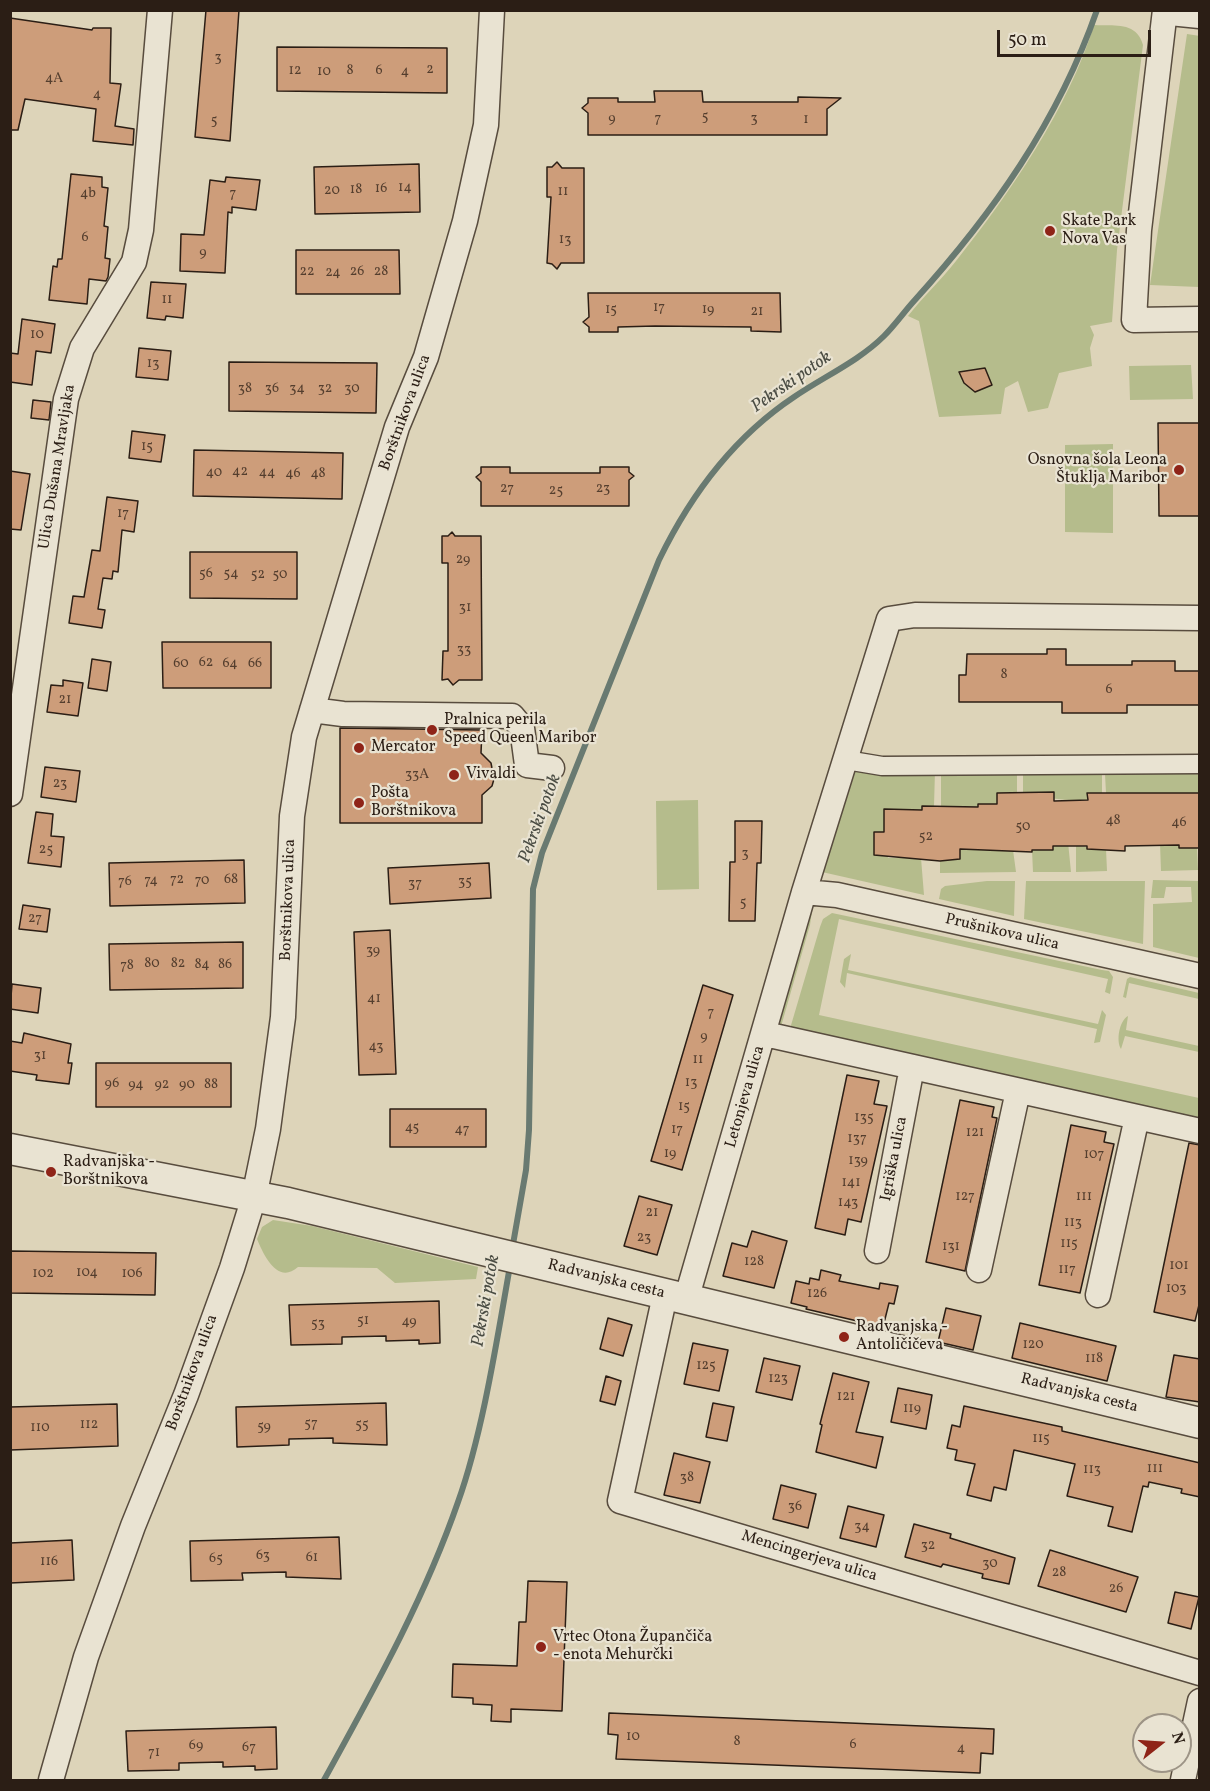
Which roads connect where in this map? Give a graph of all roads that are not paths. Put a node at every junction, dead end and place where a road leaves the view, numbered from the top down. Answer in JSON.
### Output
{"nodes":[{"id":1,"x":160,"y":10,"type":"edge"},
{"id":2,"x":492,"y":10,"type":"edge"},
{"id":3,"x":1165,"y":10,"type":"edge"},
{"id":4,"x":1170,"y":10,"type":"edge"},
{"id":5,"x":1200,"y":13,"type":"edge"},
{"id":6,"x":1200,"y":319,"type":"edge"},
{"id":7,"x":1200,"y":618,"type":"edge"},
{"id":8,"x":312,"y":710,"type":"junction"},
{"id":9,"x":846,"y":760,"type":"junction"},
{"id":10,"x":1200,"y":764,"type":"edge"},
{"id":11,"x":552,"y":768,"type":"dead end"},
{"id":12,"x":10,"y":794,"type":"edge"},
{"id":13,"x":804,"y":892,"type":"junction"},
{"id":14,"x":1200,"y":976,"type":"edge"},
{"id":15,"x":765,"y":1034,"type":"junction"},
{"id":16,"x":912,"y":1067,"type":"junction"},
{"id":17,"x":1018,"y":1091,"type":"junction"},
{"id":18,"x":1137,"y":1117,"type":"junction"},
{"id":19,"x":1200,"y":1131,"type":"edge"},
{"id":20,"x":10,"y":1149,"type":"edge"},
{"id":21,"x":254,"y":1197,"type":"junction"},
{"id":22,"x":878,"y":1251,"type":"dead end"},
{"id":23,"x":979,"y":1270,"type":"dead end"},
{"id":24,"x":1098,"y":1295,"type":"dead end"},
{"id":25,"x":676,"y":1298,"type":"junction"},
{"id":26,"x":1200,"y":1423,"type":"edge"},
{"id":27,"x":1200,"y":1673,"type":"edge"},
{"id":28,"x":1200,"y":1701,"type":"edge"},
{"id":29,"x":51,"y":1780,"type":"edge"},
{"id":30,"x":1183,"y":1780,"type":"edge"}],
"edges":[{"from":1,"to":12,"type":"street","name":"Ulica Dušana Mravljaka"},
{"from":2,"to":8,"type":"street","name":"Borštnikova ulica"},
{"from":3,"to":6,"type":"street"},
{"from":4,"to":5,"type":"street"},
{"from":7,"to":9,"type":"street","name":"Letonjeva ulica"},
{"from":8,"to":11,"type":"street"},
{"from":8,"to":21,"type":"street","name":"Borštnikova ulica"},
{"from":9,"to":10,"type":"street"},
{"from":9,"to":13,"type":"street","name":"Letonjeva ulica"},
{"from":13,"to":14,"type":"street","name":"Prušnikova ulica"},
{"from":13,"to":15,"type":"street","name":"Letonjeva ulica"},
{"from":15,"to":16,"type":"street"},
{"from":15,"to":25,"type":"street","name":"Letonjeva ulica"},
{"from":16,"to":17,"type":"street"},
{"from":16,"to":22,"type":"street","name":"Igriška ulica"},
{"from":17,"to":18,"type":"street"},
{"from":17,"to":23,"type":"street"},
{"from":18,"to":19,"type":"street"},
{"from":18,"to":24,"type":"street"},
{"from":20,"to":21,"type":"street","name":"Radvanjska cesta"},
{"from":21,"to":25,"type":"street","name":"Radvanjska cesta"},
{"from":21,"to":29,"type":"street","name":"Borštnikova ulica"},
{"from":25,"to":26,"type":"street","name":"Radvanjska cesta"},
{"from":25,"to":27,"type":"street","name":"Mencingerjeva ulica"},
{"from":28,"to":30,"type":"street"}]}
